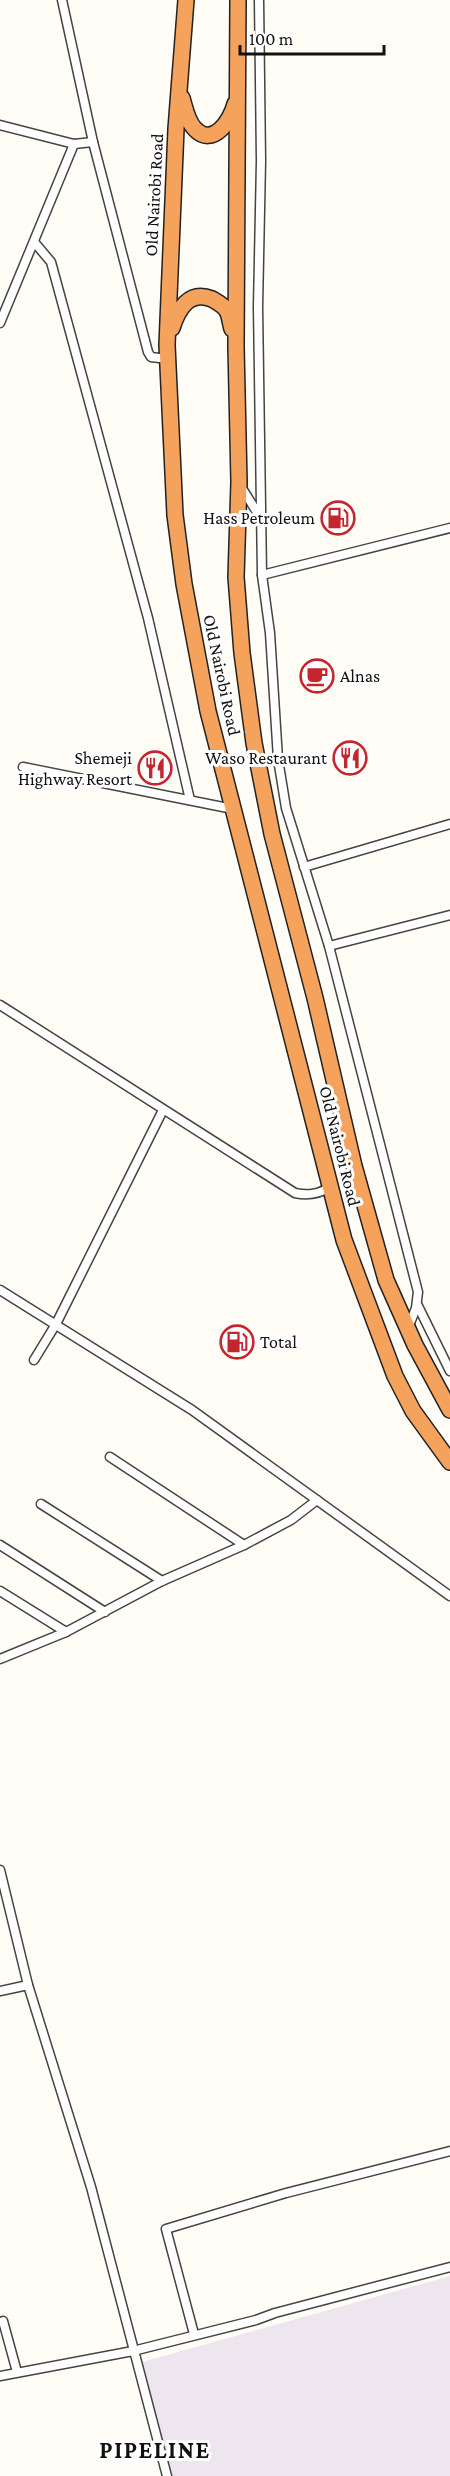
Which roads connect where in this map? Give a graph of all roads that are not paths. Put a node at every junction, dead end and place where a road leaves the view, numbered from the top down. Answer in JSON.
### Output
{"nodes":[{"id":1,"x":62,"y":0,"type":"edge"},
{"id":2,"x":186,"y":0,"type":"edge"},
{"id":3,"x":238,"y":0,"type":"edge"},
{"id":4,"x":259,"y":0,"type":"edge"},
{"id":5,"x":238,"y":87,"type":"junction"},
{"id":6,"x":180,"y":89,"type":"junction"},
{"id":7,"x":0,"y":125,"type":"edge"},
{"id":8,"x":93,"y":142,"type":"junction"},
{"id":9,"x":75,"y":144,"type":"junction"},
{"id":10,"x":35,"y":243,"type":"junction"},
{"id":11,"x":0,"y":323,"type":"edge"},
{"id":12,"x":236,"y":346,"type":"junction"},
{"id":13,"x":167,"y":352,"type":"junction"},
{"id":14,"x":239,"y":482,"type":"junction"},
{"id":15,"x":262,"y":519,"type":"junction"},
{"id":16,"x":450,"y":528,"type":"edge"},
{"id":17,"x":262,"y":575,"type":"junction"},
{"id":18,"x":23,"y":767,"type":"dead end"},
{"id":19,"x":190,"y":800,"type":"junction"},
{"id":20,"x":233,"y":809,"type":"junction"},
{"id":21,"x":450,"y":824,"type":"edge"},
{"id":22,"x":304,"y":867,"type":"junction"},
{"id":23,"x":450,"y":915,"type":"edge"},
{"id":24,"x":328,"y":946,"type":"junction"},
{"id":25,"x":0,"y":1005,"type":"edge"},
{"id":26,"x":164,"y":1110,"type":"junction"},
{"id":27,"x":330,"y":1187,"type":"junction"},
{"id":28,"x":0,"y":1290,"type":"edge"},
{"id":29,"x":417,"y":1304,"type":"junction"},
{"id":30,"x":56,"y":1324,"type":"junction"},
{"id":31,"x":408,"y":1330,"type":"junction"},
{"id":32,"x":34,"y":1359,"type":"dead end"},
{"id":33,"x":450,"y":1371,"type":"edge"},
{"id":34,"x":450,"y":1410,"type":"edge"},
{"id":35,"x":110,"y":1457,"type":"dead end"},
{"id":36,"x":450,"y":1462,"type":"edge"},
{"id":37,"x":317,"y":1500,"type":"junction"},
{"id":38,"x":41,"y":1504,"type":"dead end"},
{"id":39,"x":0,"y":1545,"type":"edge"},
{"id":40,"x":244,"y":1545,"type":"junction"},
{"id":41,"x":162,"y":1581,"type":"junction"},
{"id":42,"x":0,"y":1591,"type":"edge"},
{"id":43,"x":450,"y":1596,"type":"edge"},
{"id":44,"x":105,"y":1612,"type":"junction"},
{"id":45,"x":66,"y":1632,"type":"junction"},
{"id":46,"x":0,"y":1659,"type":"edge"},
{"id":47,"x":0,"y":1870,"type":"edge"},
{"id":48,"x":28,"y":1985,"type":"junction"},
{"id":49,"x":0,"y":1991,"type":"edge"},
{"id":50,"x":450,"y":2151,"type":"edge"},
{"id":51,"x":450,"y":2267,"type":"edge"},
{"id":52,"x":3,"y":2321,"type":"dead end"},
{"id":53,"x":194,"y":2334,"type":"junction"},
{"id":54,"x":133,"y":2351,"type":"junction"},
{"id":55,"x":17,"y":2373,"type":"junction"},
{"id":56,"x":0,"y":2376,"type":"edge"},
{"id":57,"x":167,"y":2476,"type":"edge"}],
"edges":[{"from":1,"to":8,"type":"street"},
{"from":2,"to":6,"type":"highway","name":"Old Nairobi Road"},
{"from":3,"to":5,"type":"highway","name":"Old Nairobi Road"},
{"from":4,"to":15,"type":"street"},
{"from":5,"to":6,"type":"highway"},
{"from":5,"to":12,"type":"highway","name":"Old Nairobi Road"},
{"from":6,"to":13,"type":"highway","name":"Old Nairobi Road"},
{"from":7,"to":9,"type":"street"},
{"from":8,"to":9,"type":"street"},
{"from":8,"to":13,"type":"street"},
{"from":9,"to":10,"type":"street"},
{"from":10,"to":11,"type":"street"},
{"from":10,"to":19,"type":"street"},
{"from":12,"to":13,"type":"highway"},
{"from":12,"to":14,"type":"highway","name":"Old Nairobi Road"},
{"from":13,"to":20,"type":"highway","name":"Old Nairobi Road"},
{"from":14,"to":15,"type":"street"},
{"from":14,"to":31,"type":"highway","name":"Old Nairobi Road"},
{"from":15,"to":17,"type":"street"},
{"from":16,"to":17,"type":"street"},
{"from":17,"to":22,"type":"street"},
{"from":18,"to":19,"type":"street"},
{"from":19,"to":20,"type":"street"},
{"from":20,"to":27,"type":"highway","name":"Old Nairobi Road"},
{"from":21,"to":22,"type":"street"},
{"from":22,"to":24,"type":"street"},
{"from":23,"to":24,"type":"street"},
{"from":24,"to":29,"type":"street"},
{"from":25,"to":26,"type":"street"},
{"from":26,"to":27,"type":"street"},
{"from":26,"to":30,"type":"street"},
{"from":27,"to":36,"type":"highway","name":"Old Nairobi Road"},
{"from":28,"to":30,"type":"street"},
{"from":29,"to":31,"type":"street"},
{"from":29,"to":33,"type":"street"},
{"from":30,"to":32,"type":"street"},
{"from":30,"to":37,"type":"street"},
{"from":31,"to":34,"type":"highway","name":"Old Nairobi Road"},
{"from":35,"to":40,"type":"street"},
{"from":37,"to":40,"type":"street"},
{"from":37,"to":43,"type":"street"},
{"from":38,"to":41,"type":"street"},
{"from":39,"to":44,"type":"street"},
{"from":40,"to":41,"type":"street"},
{"from":41,"to":44,"type":"street"},
{"from":42,"to":45,"type":"street"},
{"from":44,"to":45,"type":"street"},
{"from":45,"to":46,"type":"street"},
{"from":47,"to":48,"type":"street"},
{"from":48,"to":49,"type":"street"},
{"from":48,"to":54,"type":"street"},
{"from":50,"to":53,"type":"street"},
{"from":51,"to":53,"type":"street"},
{"from":52,"to":55,"type":"street"},
{"from":53,"to":54,"type":"street"},
{"from":54,"to":55,"type":"street"},
{"from":54,"to":57,"type":"street"},
{"from":55,"to":56,"type":"street"}]}
